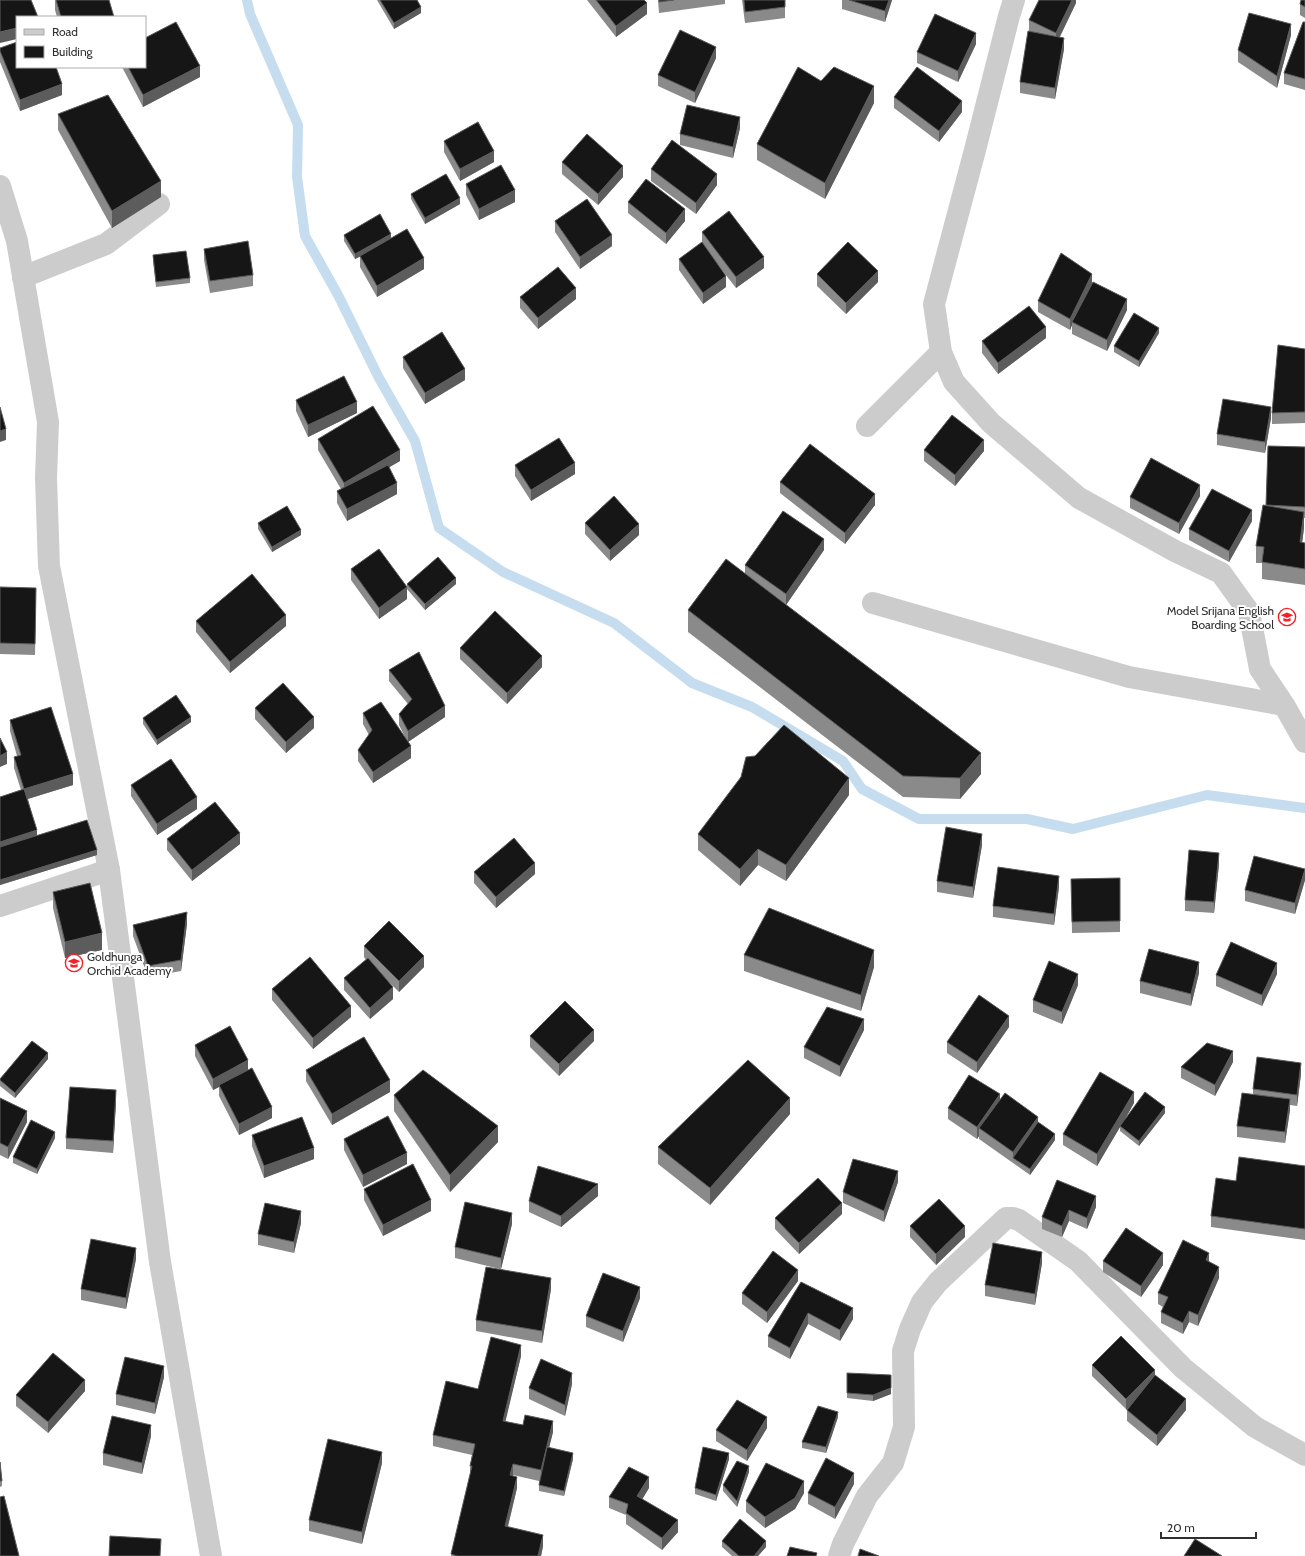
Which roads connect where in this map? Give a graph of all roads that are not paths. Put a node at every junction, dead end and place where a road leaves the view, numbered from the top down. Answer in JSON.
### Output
{"nodes":[{"id":1,"x":1014,"y":0,"type":"edge"},
{"id":2,"x":0,"y":186,"type":"edge"},
{"id":3,"x":158,"y":204,"type":"edge"},
{"id":4,"x":23,"y":277,"type":"junction"},
{"id":5,"x":941,"y":352,"type":"junction"},
{"id":6,"x":867,"y":426,"type":"dead end"},
{"id":7,"x":873,"y":603,"type":"dead end"},
{"id":8,"x":1284,"y":705,"type":"junction"},
{"id":9,"x":1305,"y":742,"type":"edge"},
{"id":10,"x":109,"y":870,"type":"junction"},
{"id":11,"x":0,"y":906,"type":"edge"},
{"id":12,"x":1305,"y":1455,"type":"edge"},
{"id":13,"x":212,"y":1556,"type":"edge"},
{"id":14,"x":839,"y":1556,"type":"edge"}],
"edges":[{"from":1,"to":5,"type":"street"},
{"from":2,"to":4,"type":"street"},
{"from":3,"to":4,"type":"street"},
{"from":4,"to":10,"type":"street"},
{"from":5,"to":6,"type":"street"},
{"from":5,"to":8,"type":"street"},
{"from":7,"to":8,"type":"street"},
{"from":8,"to":9,"type":"street"},
{"from":10,"to":11,"type":"street"},
{"from":10,"to":13,"type":"street"},
{"from":12,"to":14,"type":"street"}]}
